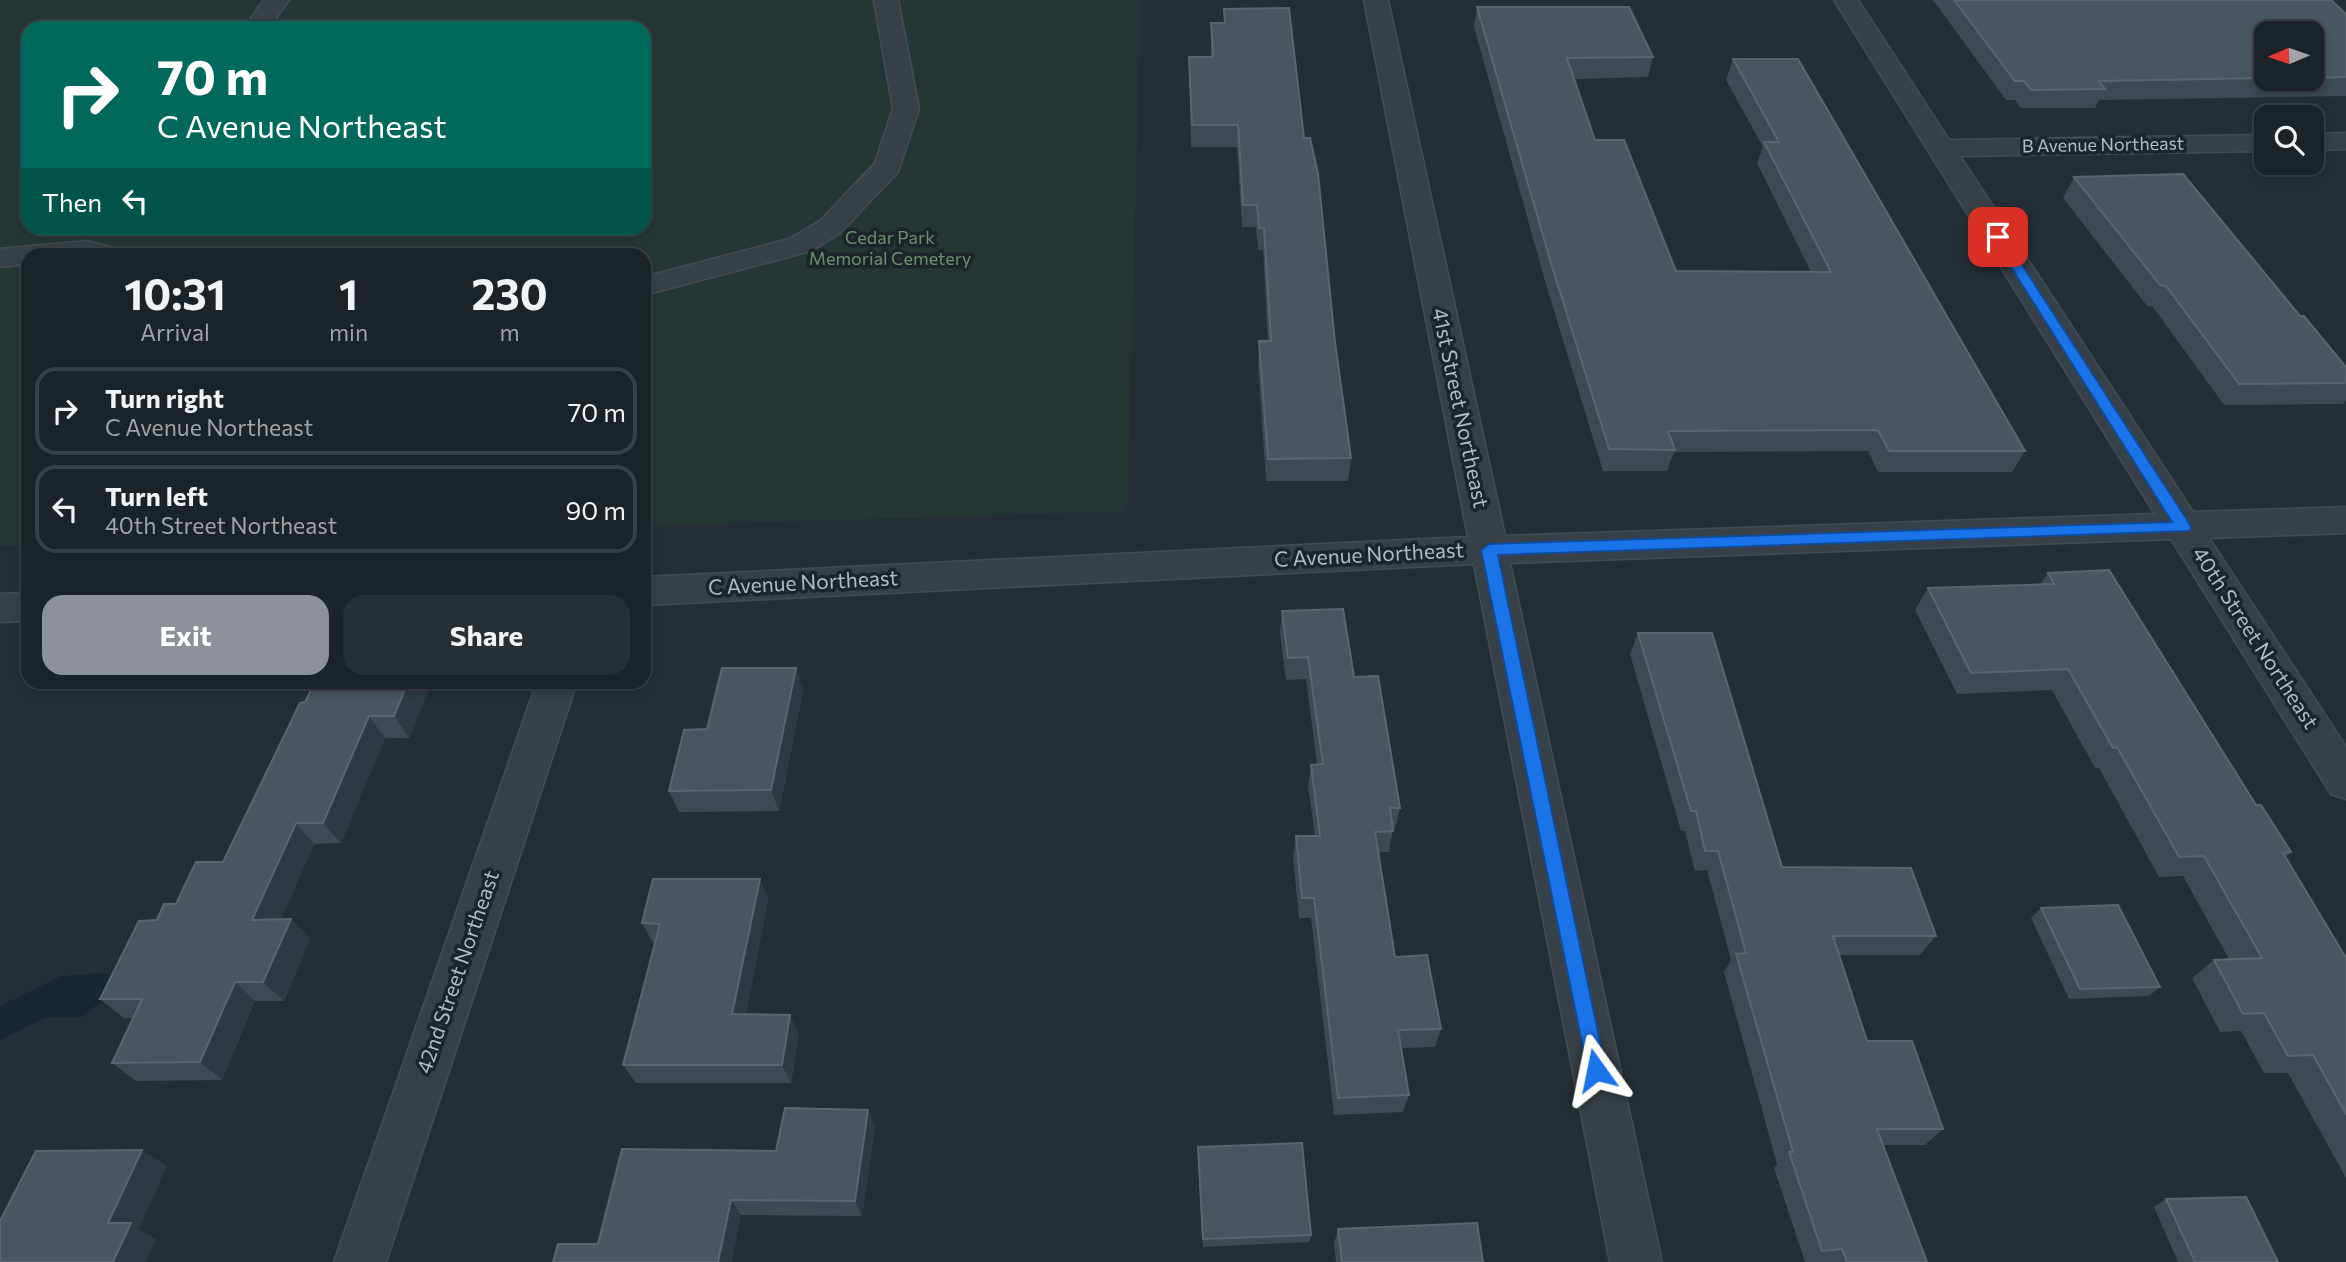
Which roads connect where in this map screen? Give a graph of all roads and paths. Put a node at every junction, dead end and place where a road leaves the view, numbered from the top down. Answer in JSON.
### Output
{"nodes":[{"id":1,"x":277,"y":0,"type":"edge"},
{"id":2,"x":886,"y":0,"type":"edge"},
{"id":3,"x":1846,"y":0,"type":"edge"},
{"id":4,"x":1376,"y":3,"type":"edge"},
{"id":5,"x":261,"y":21,"type":"edge"},
{"id":6,"x":2346,"y":141,"type":"edge"},
{"id":7,"x":2254,"y":142,"type":"edge"},
{"id":8,"x":2324,"y":142,"type":"edge"},
{"id":9,"x":1940,"y":148,"type":"junction"},
{"id":10,"x":101,"y":244,"type":"edge"},
{"id":11,"x":72,"y":248,"type":"edge"},
{"id":12,"x":21,"y":255,"type":"edge"},
{"id":13,"x":0,"y":258,"type":"edge"},
{"id":14,"x":651,"y":284,"type":"edge"},
{"id":15,"x":2346,"y":520,"type":"edge"},
{"id":16,"x":2183,"y":527,"type":"junction"},
{"id":17,"x":1489,"y":550,"type":"junction"},
{"id":18,"x":651,"y":590,"type":"edge"},
{"id":19,"x":21,"y":607,"type":"edge"},
{"id":20,"x":0,"y":608,"type":"edge"},
{"id":21,"x":555,"y":689,"type":"edge"},
{"id":22,"x":2346,"y":782,"type":"edge"},
{"id":23,"x":360,"y":1262,"type":"edge"},
{"id":24,"x":1636,"y":1262,"type":"edge"}],
"edges":[{"from":1,"to":5,"type":"street"},
{"from":2,"to":14,"type":"street"},
{"from":3,"to":9,"type":"street","name":"40th Street Northeast"},
{"from":4,"to":17,"type":"street","name":"41st Street Northeast"},
{"from":6,"to":8,"type":"street"},
{"from":7,"to":9,"type":"street","name":"B Avenue Northeast"},
{"from":9,"to":16,"type":"street","name":"40th Street Northeast"},
{"from":10,"to":11,"type":"street"},
{"from":12,"to":13,"type":"street"},
{"from":15,"to":16,"type":"street","name":"C Avenue Northeast"},
{"from":16,"to":17,"type":"street","name":"C Avenue Northeast"},
{"from":16,"to":22,"type":"street","name":"40th Street Northeast"},
{"from":17,"to":18,"type":"street","name":"C Avenue Northeast"},
{"from":17,"to":24,"type":"street","name":"41st Street Northeast"},
{"from":19,"to":20,"type":"street"},
{"from":21,"to":23,"type":"street","name":"42nd Street Northeast"}]}
